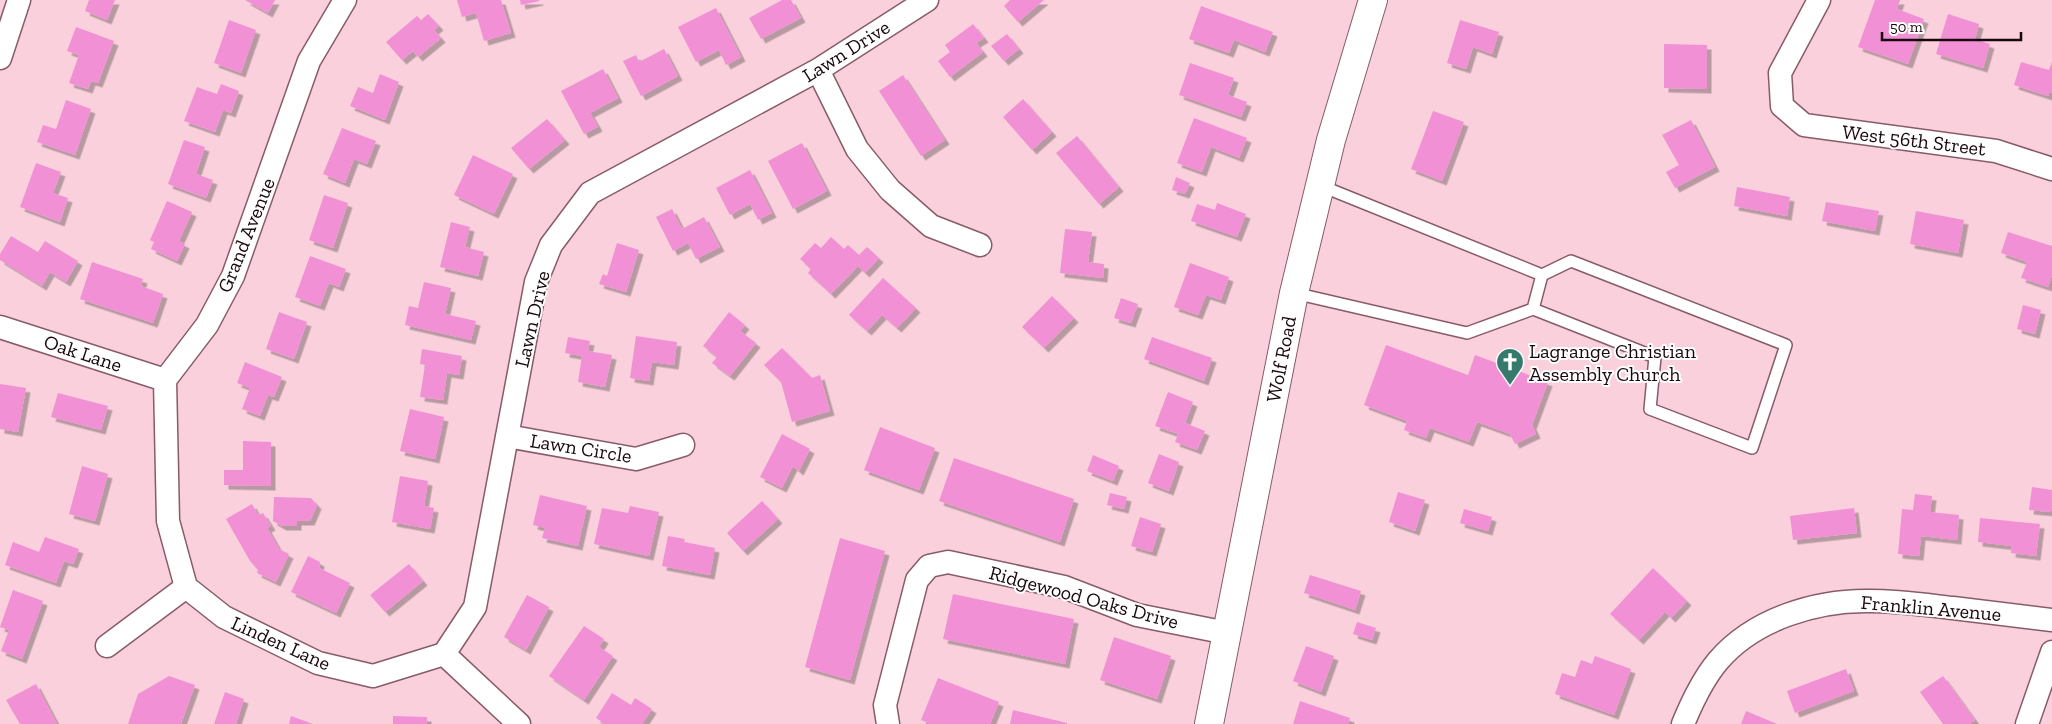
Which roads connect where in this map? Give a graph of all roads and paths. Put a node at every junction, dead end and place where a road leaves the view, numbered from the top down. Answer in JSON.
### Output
{"nodes":[{"id":1,"x":20,"y":0,"type":"edge"},
{"id":2,"x":345,"y":0,"type":"edge"},
{"id":3,"x":927,"y":0,"type":"edge"},
{"id":4,"x":1374,"y":0,"type":"edge"},
{"id":5,"x":1819,"y":0,"type":"edge"},
{"id":6,"x":0,"y":58,"type":"edge"},
{"id":7,"x":818,"y":70,"type":"junction"},
{"id":8,"x":2052,"y":169,"type":"edge"},
{"id":9,"x":1319,"y":186,"type":"junction"},
{"id":10,"x":980,"y":245,"type":"dead end"},
{"id":11,"x":1542,"y":274,"type":"junction"},
{"id":12,"x":1294,"y":294,"type":"junction"},
{"id":13,"x":1533,"y":309,"type":"junction"},
{"id":14,"x":0,"y":327,"type":"edge"},
{"id":15,"x":165,"y":380,"type":"junction"},
{"id":16,"x":507,"y":436,"type":"junction"},
{"id":17,"x":683,"y":445,"type":"dead end"},
{"id":18,"x":186,"y":587,"type":"junction"},
{"id":19,"x":2052,"y":620,"type":"edge"},
{"id":20,"x":1227,"y":633,"type":"junction"},
{"id":21,"x":107,"y":646,"type":"dead end"},
{"id":22,"x":2052,"y":652,"type":"edge"},
{"id":23,"x":444,"y":654,"type":"junction"},
{"id":24,"x":519,"y":724,"type":"edge"},
{"id":25,"x":888,"y":724,"type":"edge"},
{"id":26,"x":1210,"y":724,"type":"edge"},
{"id":27,"x":1683,"y":724,"type":"edge"},
{"id":28,"x":2028,"y":724,"type":"edge"}],
"edges":[{"from":1,"to":6,"type":"street"},
{"from":2,"to":15,"type":"street","name":"Grand Avenue"},
{"from":3,"to":7,"type":"street","name":"Lawn Drive"},
{"from":4,"to":9,"type":"main road","name":"Wolf Road"},
{"from":5,"to":8,"type":"street","name":"West 56th Street"},
{"from":7,"to":10,"type":"street"},
{"from":7,"to":16,"type":"street","name":"Lawn Drive"},
{"from":9,"to":11,"type":"lane"},
{"from":9,"to":12,"type":"main road","name":"Wolf Road"},
{"from":11,"to":13,"type":"lane"},
{"from":11,"to":13,"type":"lane"},
{"from":12,"to":13,"type":"lane"},
{"from":12,"to":20,"type":"main road","name":"Wolf Road"},
{"from":14,"to":15,"type":"street","name":"Oak Lane"},
{"from":15,"to":18,"type":"street"},
{"from":16,"to":17,"type":"street","name":"Lawn Circle"},
{"from":16,"to":23,"type":"street","name":"Lawn Drive"},
{"from":18,"to":21,"type":"street"},
{"from":18,"to":23,"type":"street","name":"Linden Lane"},
{"from":19,"to":27,"type":"street","name":"Franklin Avenue"},
{"from":20,"to":25,"type":"street","name":"Ridgewood Oaks Drive"},
{"from":20,"to":26,"type":"main road","name":"Wolf Road"},
{"from":22,"to":28,"type":"street"},
{"from":23,"to":24,"type":"street"}]}
